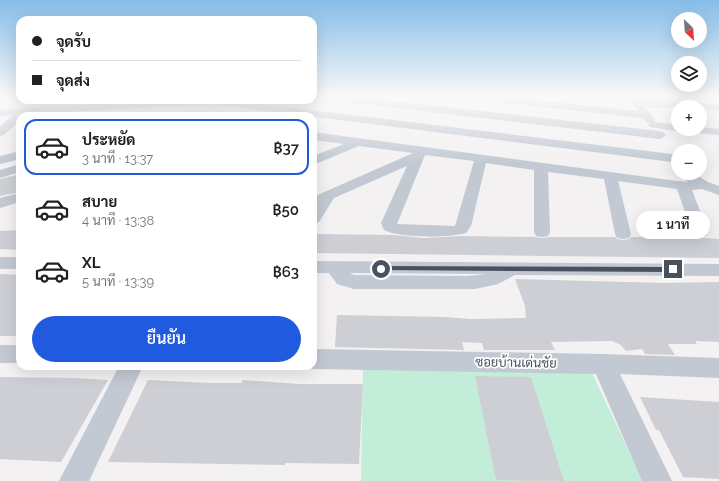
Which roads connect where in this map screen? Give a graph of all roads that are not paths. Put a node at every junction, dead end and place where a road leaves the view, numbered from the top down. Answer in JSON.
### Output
{"nodes":[{"id":1,"x":16,"y":118,"type":"edge"},
{"id":2,"x":349,"y":118,"type":"edge"},
{"id":3,"x":542,"y":118,"type":"edge"},
{"id":4,"x":649,"y":118,"type":"edge"},
{"id":5,"x":671,"y":129,"type":"edge"},
{"id":6,"x":657,"y":130,"type":"junction"},
{"id":7,"x":707,"y":131,"type":"edge"},
{"id":8,"x":719,"y":132,"type":"edge"},
{"id":9,"x":0,"y":133,"type":"edge"},
{"id":10,"x":317,"y":137,"type":"edge"},
{"id":11,"x":358,"y":142,"type":"junction"},
{"id":12,"x":419,"y":153,"type":"junction"},
{"id":13,"x":671,"y":155,"type":"edge"},
{"id":14,"x":16,"y":156,"type":"edge"},
{"id":15,"x":317,"y":159,"type":"edge"},
{"id":16,"x":481,"y":159,"type":"junction"},
{"id":17,"x":0,"y":160,"type":"edge"},
{"id":18,"x":671,"y":161,"type":"edge"},
{"id":19,"x":541,"y":167,"type":"junction"},
{"id":20,"x":16,"y":169,"type":"edge"},
{"id":21,"x":0,"y":174,"type":"edge"},
{"id":22,"x":610,"y":176,"type":"junction"},
{"id":23,"x":671,"y":178,"type":"edge"},
{"id":24,"x":684,"y":180,"type":"edge"},
{"id":25,"x":687,"y":180,"type":"edge"},
{"id":26,"x":719,"y":191,"type":"edge"},
{"id":27,"x":329,"y":195,"type":"junction"},
{"id":28,"x":16,"y":198,"type":"edge"},
{"id":29,"x":317,"y":200,"type":"edge"},
{"id":30,"x":0,"y":203,"type":"edge"},
{"id":31,"x":317,"y":213,"type":"edge"},
{"id":32,"x":542,"y":232,"type":"dead end"},
{"id":33,"x":700,"y":232,"type":"dead end"},
{"id":34,"x":623,"y":234,"type":"dead end"},
{"id":35,"x":0,"y":263,"type":"edge"},
{"id":36,"x":16,"y":264,"type":"edge"},
{"id":37,"x":317,"y":267,"type":"edge"},
{"id":38,"x":719,"y":270,"type":"edge"},
{"id":39,"x":0,"y":354,"type":"edge"},
{"id":40,"x":16,"y":354,"type":"edge"},
{"id":41,"x":317,"y":359,"type":"edge"},
{"id":42,"x":603,"y":364,"type":"junction"},
{"id":43,"x":719,"y":368,"type":"edge"},
{"id":44,"x":129,"y":370,"type":"edge"},
{"id":45,"x":74,"y":481,"type":"edge"},
{"id":46,"x":657,"y":481,"type":"edge"}],
"edges":[{"from":1,"to":9,"type":"street"},
{"from":2,"to":18,"type":"street"},
{"from":3,"to":6,"type":"street"},
{"from":4,"to":6,"type":"street"},
{"from":5,"to":6,"type":"street"},
{"from":6,"to":13,"type":"street"},
{"from":7,"to":8,"type":"street"},
{"from":10,"to":11,"type":"street"},
{"from":11,"to":12,"type":"street"},
{"from":11,"to":15,"type":"street"},
{"from":12,"to":16,"type":"street"},
{"from":12,"to":16,"type":"street"},
{"from":12,"to":27,"type":"street"},
{"from":14,"to":17,"type":"street"},
{"from":16,"to":19,"type":"street"},
{"from":19,"to":22,"type":"street"},
{"from":19,"to":32,"type":"street"},
{"from":20,"to":21,"type":"street"},
{"from":22,"to":23,"type":"street"},
{"from":22,"to":34,"type":"street"},
{"from":24,"to":33,"type":"street"},
{"from":25,"to":26,"type":"street"},
{"from":27,"to":29,"type":"street"},
{"from":27,"to":31,"type":"street"},
{"from":28,"to":30,"type":"street"},
{"from":35,"to":36,"type":"street"},
{"from":37,"to":38,"type":"street"},
{"from":39,"to":40,"type":"street"},
{"from":41,"to":42,"type":"street","name":"ซอยบ้านเด่นชัย"},
{"from":42,"to":43,"type":"street","name":"ซอยบ้านเด่นชัย"},
{"from":42,"to":46,"type":"street"},
{"from":44,"to":45,"type":"street"}]}
